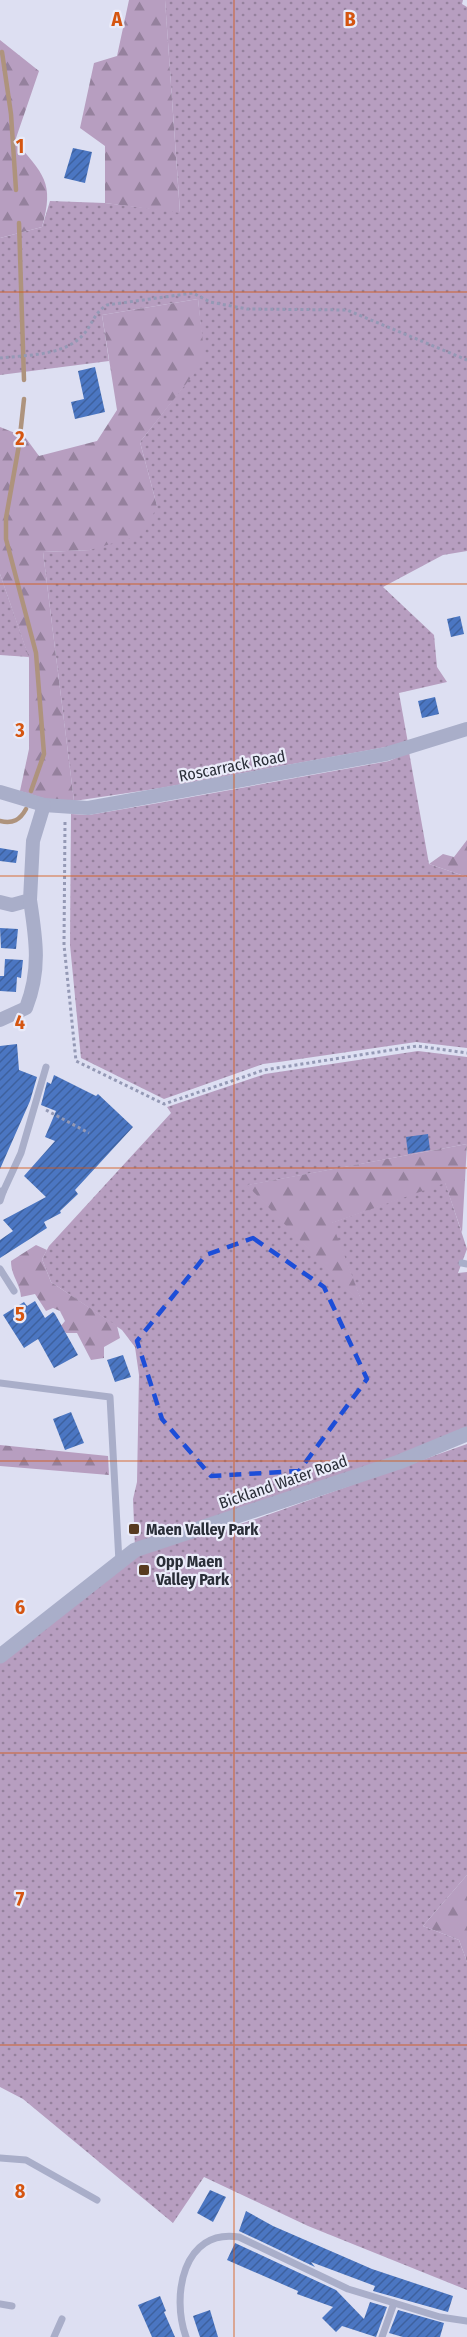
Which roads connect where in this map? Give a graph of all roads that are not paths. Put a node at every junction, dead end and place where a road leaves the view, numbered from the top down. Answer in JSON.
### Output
{"nodes":[{"id":1,"x":467,"y":729,"type":"edge"},
{"id":2,"x":0,"y":792,"type":"edge"},
{"id":3,"x":44,"y":805,"type":"junction"},
{"id":4,"x":30,"y":900,"type":"junction"},
{"id":5,"x":0,"y":902,"type":"edge"},
{"id":6,"x":0,"y":1020,"type":"edge"},
{"id":7,"x":46,"y":1067,"type":"dead end"},
{"id":8,"x":2,"y":1191,"type":"edge"},
{"id":9,"x":0,"y":1202,"type":"edge"},
{"id":10,"x":0,"y":1269,"type":"edge"},
{"id":11,"x":14,"y":1291,"type":"dead end"},
{"id":12,"x":0,"y":1383,"type":"edge"},
{"id":13,"x":467,"y":1434,"type":"edge"},
{"id":14,"x":119,"y":1562,"type":"junction"},
{"id":15,"x":0,"y":1656,"type":"edge"},
{"id":16,"x":0,"y":2158,"type":"edge"},
{"id":17,"x":97,"y":2200,"type":"dead end"},
{"id":18,"x":394,"y":2303,"type":"junction"},
{"id":19,"x":0,"y":2304,"type":"edge"},
{"id":20,"x":12,"y":2306,"type":"dead end"},
{"id":21,"x":62,"y":2319,"type":"dead end"},
{"id":22,"x":467,"y":2321,"type":"edge"},
{"id":23,"x":54,"y":2337,"type":"edge"},
{"id":24,"x":186,"y":2337,"type":"edge"},
{"id":25,"x":382,"y":2337,"type":"edge"}],
"edges":[{"from":1,"to":3,"type":"street","name":"Roscarrack Road"},
{"from":2,"to":3,"type":"street","name":"Roscarrack Road"},
{"from":3,"to":4,"type":"street"},
{"from":4,"to":5,"type":"street"},
{"from":4,"to":6,"type":"street"},
{"from":7,"to":8,"type":"lane"},
{"from":8,"to":9,"type":"lane"},
{"from":10,"to":11,"type":"lane"},
{"from":12,"to":14,"type":"lane"},
{"from":13,"to":14,"type":"street","name":"Bickland Water Road"},
{"from":14,"to":15,"type":"street","name":"Bickland Water Road"},
{"from":16,"to":17,"type":"lane"},
{"from":18,"to":22,"type":"lane"},
{"from":18,"to":24,"type":"lane"},
{"from":18,"to":25,"type":"lane"},
{"from":19,"to":20,"type":"lane"},
{"from":21,"to":23,"type":"lane"}]}
